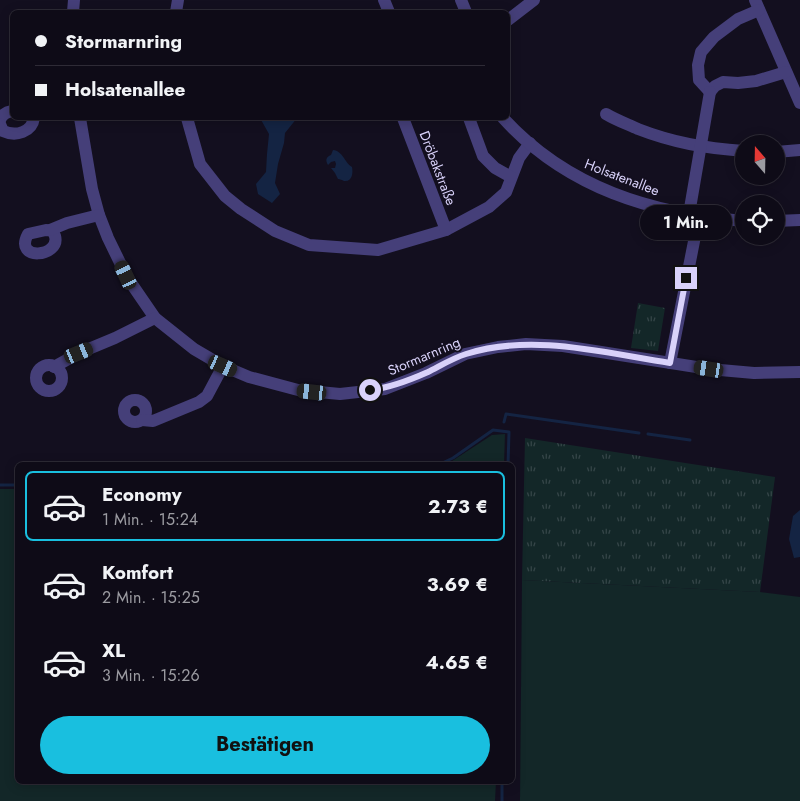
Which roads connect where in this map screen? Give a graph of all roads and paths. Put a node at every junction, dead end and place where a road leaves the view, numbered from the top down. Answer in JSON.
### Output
{"nodes":[{"id":1,"x":534,"y":0,"type":"edge"},
{"id":2,"x":757,"y":5,"type":"edge"},
{"id":3,"x":510,"y":18,"type":"edge"},
{"id":4,"x":786,"y":72,"type":"junction"},
{"id":5,"x":710,"y":92,"type":"junction"},
{"id":6,"x":800,"y":103,"type":"edge"},
{"id":7,"x":10,"y":112,"type":"edge"},
{"id":8,"x":606,"y":114,"type":"dead end"},
{"id":9,"x":510,"y":117,"type":"edge"},
{"id":10,"x":33,"y":120,"type":"edge"},
{"id":11,"x":80,"y":120,"type":"edge"},
{"id":12,"x":188,"y":120,"type":"edge"},
{"id":13,"x":404,"y":120,"type":"edge"},
{"id":14,"x":470,"y":120,"type":"edge"},
{"id":15,"x":505,"y":120,"type":"edge"},
{"id":16,"x":0,"y":122,"type":"edge"},
{"id":17,"x":518,"y":133,"type":"junction"},
{"id":18,"x":530,"y":143,"type":"junction"},
{"id":19,"x":701,"y":147,"type":"junction"},
{"id":20,"x":735,"y":150,"type":"edge"},
{"id":21,"x":800,"y":150,"type":"edge"},
{"id":22,"x":785,"y":151,"type":"edge"},
{"id":23,"x":511,"y":177,"type":"junction"},
{"id":24,"x":99,"y":215,"type":"junction"},
{"id":25,"x":694,"y":215,"type":"junction"},
{"id":26,"x":735,"y":220,"type":"edge"},
{"id":27,"x":800,"y":220,"type":"edge"},
{"id":28,"x":785,"y":221,"type":"edge"},
{"id":29,"x":50,"y":230,"type":"dead end"},
{"id":30,"x":446,"y":230,"type":"junction"},
{"id":31,"x":155,"y":318,"type":"junction"},
{"id":32,"x":670,"y":363,"type":"junction"},
{"id":33,"x":223,"y":366,"type":"junction"},
{"id":34,"x":54,"y":367,"type":"dead end"},
{"id":35,"x":800,"y":372,"type":"edge"},
{"id":36,"x":142,"y":420,"type":"dead end"}],
"edges":[{"from":1,"to":3,"type":"street"},
{"from":2,"to":4,"type":"street"},
{"from":2,"to":5,"type":"street"},
{"from":4,"to":5,"type":"street"},
{"from":4,"to":6,"type":"street"},
{"from":5,"to":19,"type":"street"},
{"from":7,"to":16,"type":"street"},
{"from":8,"to":19,"type":"street"},
{"from":9,"to":17,"type":"street","name":"Holsatenallee"},
{"from":10,"to":16,"type":"street"},
{"from":11,"to":24,"type":"street","name":"Stormarnring"},
{"from":12,"to":30,"type":"street"},
{"from":13,"to":30,"type":"street","name":"Dröbakstraße"},
{"from":14,"to":23,"type":"street"},
{"from":15,"to":17,"type":"street","name":"Holsatenallee"},
{"from":17,"to":18,"type":"street","name":"Holsatenallee"},
{"from":18,"to":23,"type":"street"},
{"from":18,"to":25,"type":"street","name":"Holsatenallee"},
{"from":19,"to":20,"type":"street"},
{"from":19,"to":25,"type":"street"},
{"from":21,"to":22,"type":"street"},
{"from":23,"to":30,"type":"street"},
{"from":24,"to":29,"type":"street"},
{"from":24,"to":31,"type":"street","name":"Stormarnring"},
{"from":25,"to":26,"type":"street","name":"Holsatenallee"},
{"from":25,"to":32,"type":"street"},
{"from":27,"to":28,"type":"street"},
{"from":31,"to":33,"type":"street","name":"Stormarnring"},
{"from":31,"to":34,"type":"street"},
{"from":32,"to":33,"type":"street","name":"Stormarnring"},
{"from":32,"to":35,"type":"street","name":"Stormarnring"},
{"from":33,"to":36,"type":"street"}]}
